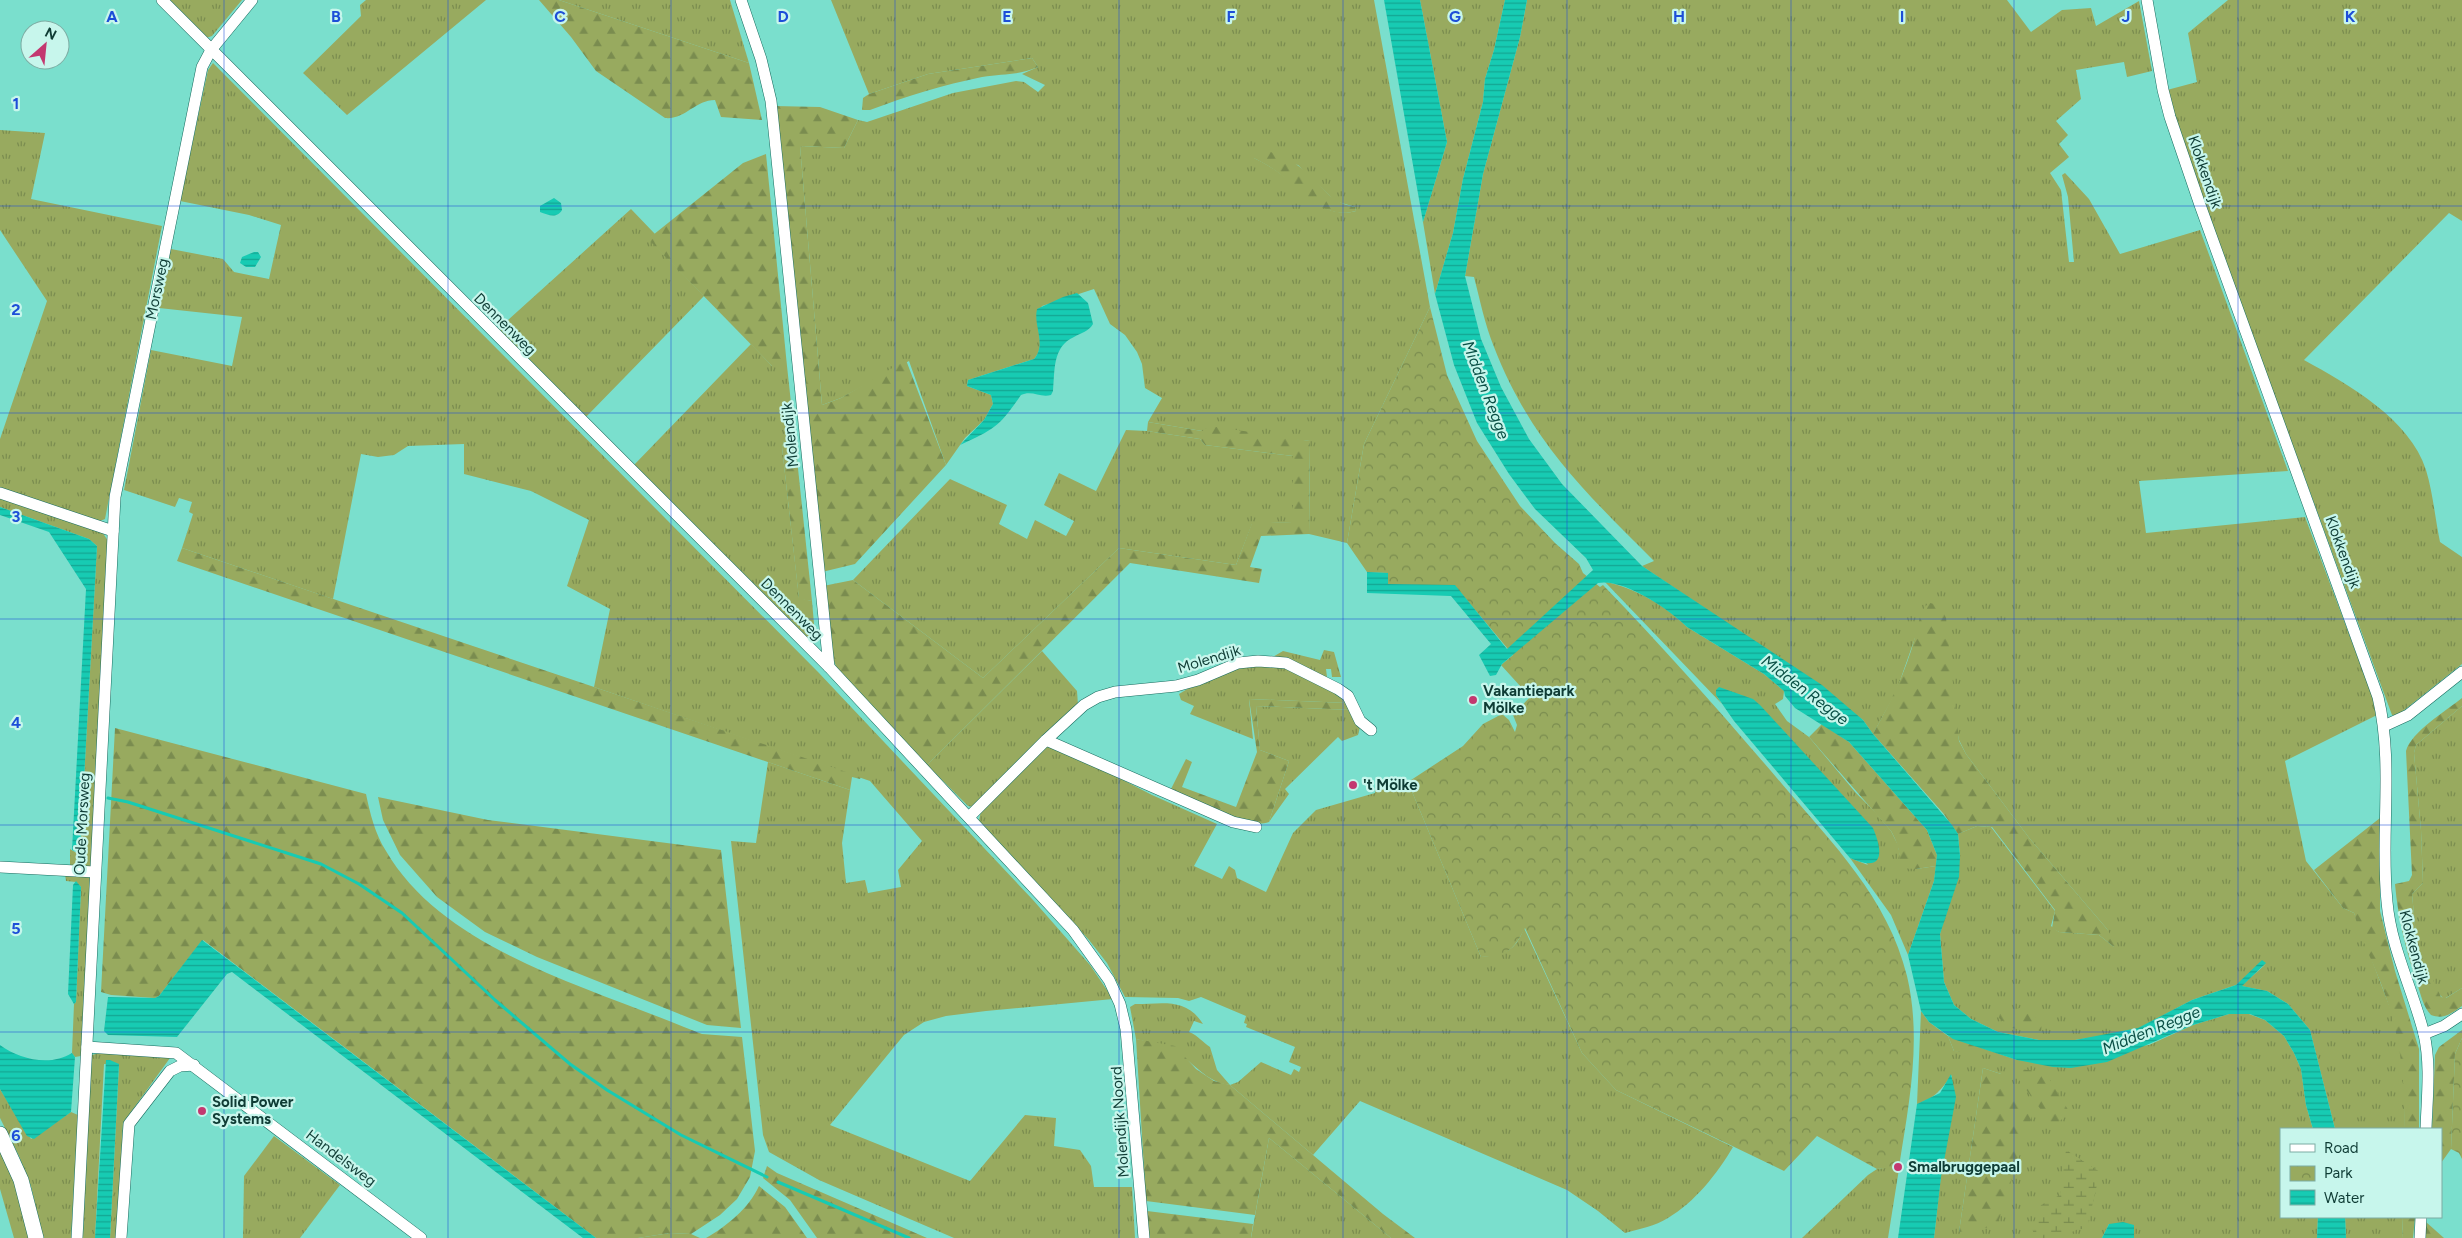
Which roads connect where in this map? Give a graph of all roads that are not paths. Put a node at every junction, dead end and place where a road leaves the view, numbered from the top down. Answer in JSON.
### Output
{"nodes":[{"id":1,"x":162,"y":0,"type":"edge"},
{"id":2,"x":252,"y":0,"type":"edge"},
{"id":3,"x":741,"y":0,"type":"edge"},
{"id":4,"x":2148,"y":0,"type":"edge"},
{"id":5,"x":211,"y":50,"type":"junction"},
{"id":6,"x":0,"y":493,"type":"edge"},
{"id":7,"x":113,"y":531,"type":"junction"},
{"id":8,"x":830,"y":667,"type":"junction"},
{"id":9,"x":2462,"y":672,"type":"edge"},
{"id":10,"x":2384,"y":726,"type":"junction"},
{"id":11,"x":1370,"y":730,"type":"dead end"},
{"id":12,"x":1046,"y":740,"type":"junction"},
{"id":13,"x":969,"y":817,"type":"junction"},
{"id":14,"x":1256,"y":827,"type":"dead end"},
{"id":15,"x":0,"y":867,"type":"edge"},
{"id":16,"x":95,"y":872,"type":"junction"},
{"id":17,"x":2462,"y":1014,"type":"edge"},
{"id":18,"x":2424,"y":1034,"type":"junction"},
{"id":19,"x":88,"y":1047,"type":"junction"},
{"id":20,"x":194,"y":1065,"type":"junction"},
{"id":21,"x":2426,"y":1128,"type":"edge"},
{"id":22,"x":0,"y":1134,"type":"edge"},
{"id":23,"x":2421,"y":1218,"type":"edge"},
{"id":24,"x":36,"y":1238,"type":"edge"},
{"id":25,"x":77,"y":1238,"type":"edge"},
{"id":26,"x":121,"y":1238,"type":"edge"},
{"id":27,"x":421,"y":1238,"type":"edge"},
{"id":28,"x":1144,"y":1238,"type":"edge"},
{"id":29,"x":2420,"y":1238,"type":"edge"}],
"edges":[{"from":1,"to":5,"type":"street","name":"Dennenweg"},
{"from":2,"to":5,"type":"street","name":"Morsweg"},
{"from":3,"to":8,"type":"street","name":"Molendijk"},
{"from":4,"to":10,"type":"street","name":"Klokkendijk"},
{"from":5,"to":7,"type":"street","name":"Morsweg"},
{"from":5,"to":8,"type":"street","name":"Dennenweg"},
{"from":6,"to":7,"type":"street"},
{"from":7,"to":16,"type":"street","name":"Oude Morsweg"},
{"from":8,"to":13,"type":"street"},
{"from":9,"to":10,"type":"street"},
{"from":10,"to":18,"type":"street","name":"Klokkendijk"},
{"from":11,"to":12,"type":"street","name":"Molendijk"},
{"from":12,"to":13,"type":"street","name":"Molendijk"},
{"from":12,"to":14,"type":"street"},
{"from":13,"to":28,"type":"street","name":"Molendijk Noord"},
{"from":15,"to":16,"type":"street"},
{"from":16,"to":19,"type":"street","name":"Oude Morsweg"},
{"from":17,"to":18,"type":"street"},
{"from":18,"to":21,"type":"street","name":"Klokkendijk"},
{"from":19,"to":20,"type":"street","name":"Handelsweg"},
{"from":19,"to":25,"type":"street","name":"Oude Morsweg"},
{"from":20,"to":26,"type":"street"},
{"from":20,"to":27,"type":"street","name":"Handelsweg"},
{"from":22,"to":24,"type":"main road"},
{"from":23,"to":29,"type":"street"}]}
